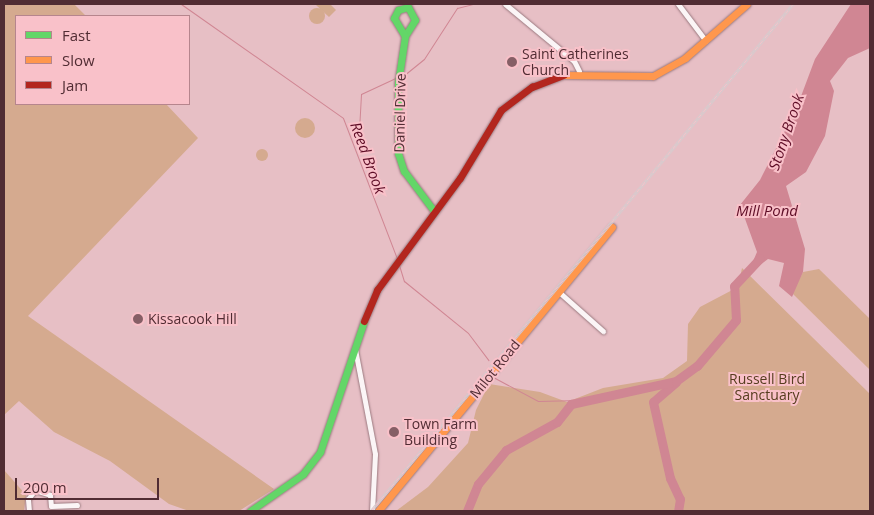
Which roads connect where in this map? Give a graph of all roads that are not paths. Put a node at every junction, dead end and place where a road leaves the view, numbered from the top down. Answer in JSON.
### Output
{"nodes":[{"id":1,"x":505,"y":4,"type":"edge"},
{"id":2,"x":678,"y":4,"type":"edge"},
{"id":3,"x":747,"y":4,"type":"edge"},
{"id":4,"x":405,"y":36,"type":"dead end"},
{"id":5,"x":706,"y":40,"type":"junction"},
{"id":6,"x":579,"y":71,"type":"junction"},
{"id":7,"x":434,"y":211,"type":"junction"},
{"id":8,"x":612,"y":227,"type":"dead end"},
{"id":9,"x":559,"y":292,"type":"junction"},
{"id":10,"x":603,"y":331,"type":"dead end"},
{"id":11,"x":354,"y":344,"type":"junction"},
{"id":12,"x":77,"y":505,"type":"dead end"},
{"id":13,"x":51,"y":506,"type":"junction"},
{"id":14,"x":29,"y":511,"type":"edge"},
{"id":15,"x":48,"y":511,"type":"edge"},
{"id":16,"x":250,"y":511,"type":"edge"},
{"id":17,"x":372,"y":511,"type":"edge"},
{"id":18,"x":378,"y":511,"type":"edge"}],
"edges":[{"from":1,"to":6,"type":"street"},
{"from":2,"to":5,"type":"street"},
{"from":3,"to":5,"type":"main road"},
{"from":4,"to":7,"type":"main road","name":"Daniel Drive"},
{"from":5,"to":6,"type":"main road"},
{"from":6,"to":7,"type":"main road"},
{"from":7,"to":11,"type":"main road"},
{"from":8,"to":9,"type":"main road","name":"Milot Road"},
{"from":9,"to":10,"type":"street"},
{"from":9,"to":18,"type":"main road","name":"Milot Road"},
{"from":11,"to":16,"type":"main road"},
{"from":11,"to":17,"type":"street"},
{"from":12,"to":13,"type":"street"},
{"from":13,"to":14,"type":"street"},
{"from":13,"to":15,"type":"street"}]}
